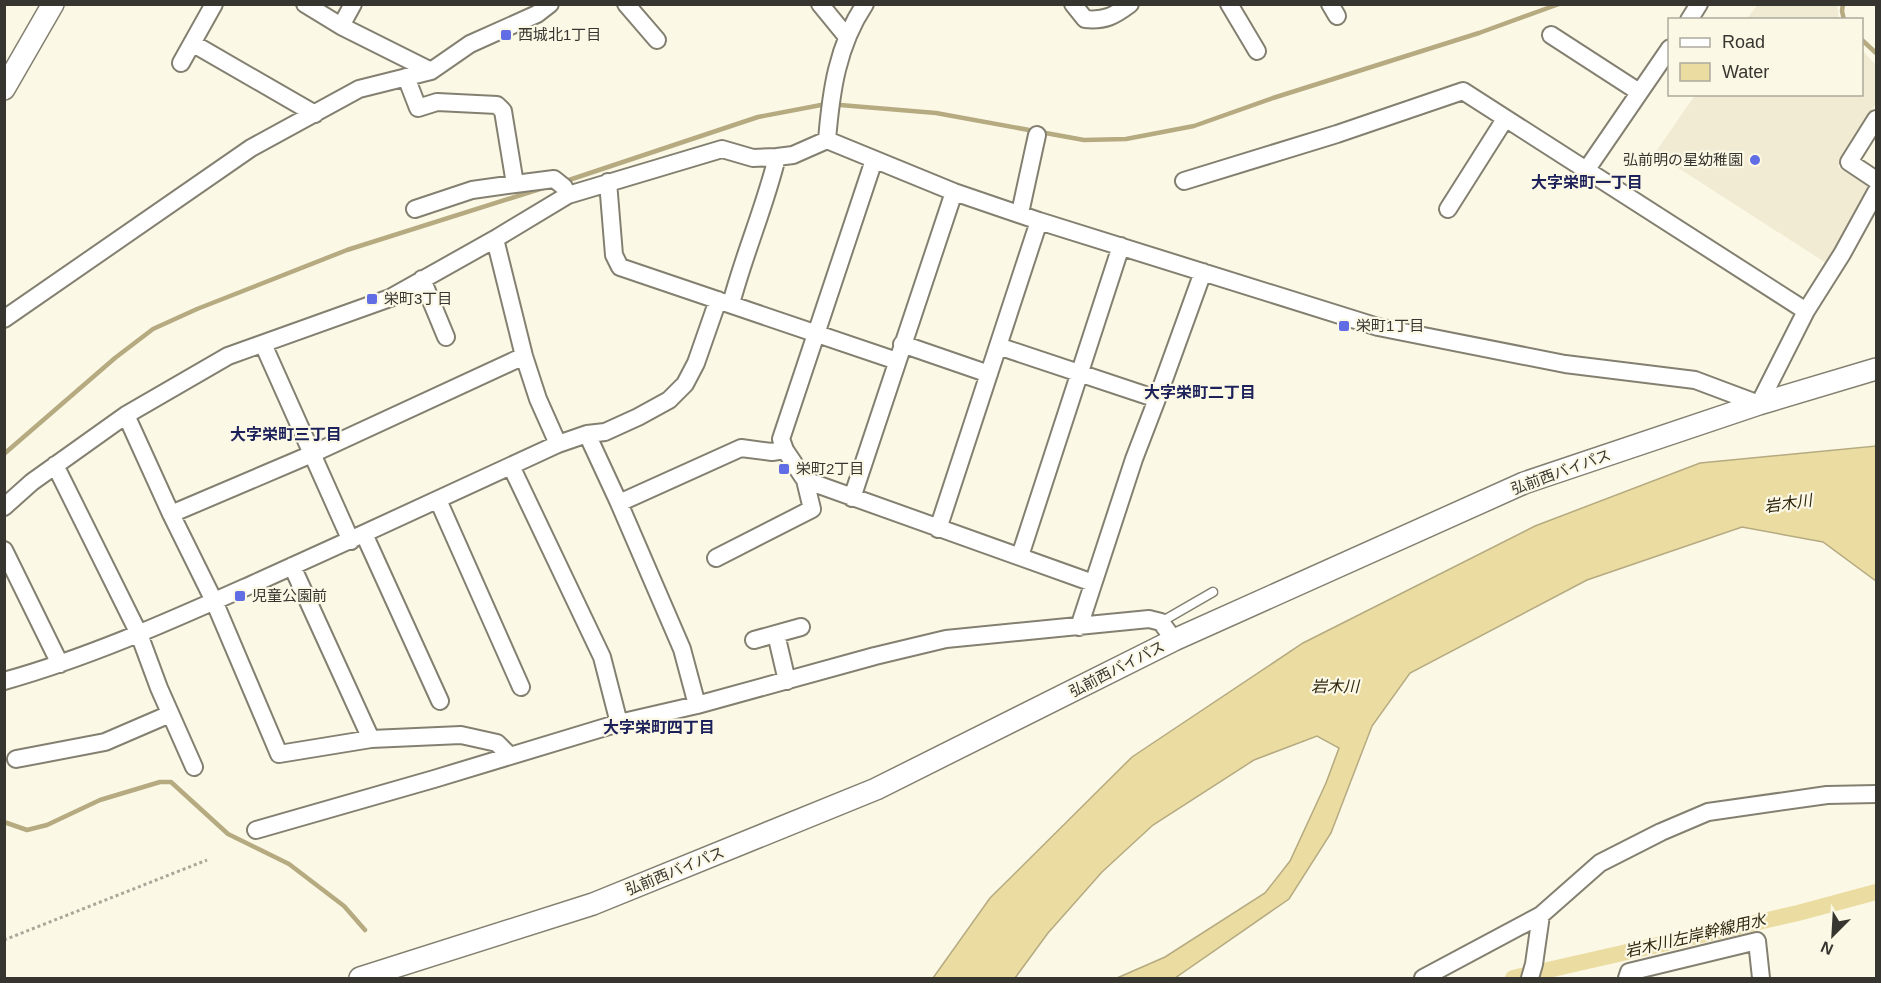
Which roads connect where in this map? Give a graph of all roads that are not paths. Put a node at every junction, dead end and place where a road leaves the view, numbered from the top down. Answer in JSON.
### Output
{"nodes":[{"id":1,"x":53,"y":4,"type":"edge"},
{"id":2,"x":214,"y":4,"type":"edge"},
{"id":3,"x":305,"y":4,"type":"edge"},
{"id":4,"x":353,"y":4,"type":"edge"},
{"id":5,"x":626,"y":4,"type":"edge"},
{"id":6,"x":820,"y":4,"type":"edge"},
{"id":7,"x":865,"y":4,"type":"edge"},
{"id":8,"x":1073,"y":4,"type":"edge"},
{"id":9,"x":1130,"y":4,"type":"edge"},
{"id":10,"x":1229,"y":4,"type":"edge"},
{"id":11,"x":1700,"y":4,"type":"edge"},
{"id":12,"x":539,"y":8,"type":"edge"},
{"id":13,"x":1690,"y":18,"type":"edge"},
{"id":14,"x":341,"y":26,"type":"junction"},
{"id":15,"x":1551,"y":35,"type":"dead end"},
{"id":16,"x":847,"y":37,"type":"junction"},
{"id":17,"x":657,"y":40,"type":"dead end"},
{"id":18,"x":192,"y":43,"type":"junction"},
{"id":19,"x":1257,"y":51,"type":"dead end"},
{"id":20,"x":1668,"y":51,"type":"edge"},
{"id":21,"x":181,"y":63,"type":"dead end"},
{"id":22,"x":431,"y":71,"type":"junction"},
{"id":23,"x":406,"y":77,"type":"junction"},
{"id":24,"x":4,"y":88,"type":"edge"},
{"id":25,"x":1639,"y":92,"type":"junction"},
{"id":26,"x":315,"y":114,"type":"junction"},
{"id":27,"x":1505,"y":119,"type":"junction"},
{"id":28,"x":1876,"y":119,"type":"edge"},
{"id":29,"x":1037,"y":135,"type":"dead end"},
{"id":30,"x":827,"y":140,"type":"junction"},
{"id":31,"x":777,"y":157,"type":"junction"},
{"id":32,"x":874,"y":160,"type":"junction"},
{"id":33,"x":1587,"y":169,"type":"junction"},
{"id":34,"x":1876,"y":180,"type":"edge"},
{"id":35,"x":1184,"y":181,"type":"dead end"},
{"id":36,"x":608,"y":182,"type":"junction"},
{"id":37,"x":515,"y":184,"type":"junction"},
{"id":38,"x":562,"y":187,"type":"junction"},
{"id":39,"x":954,"y":192,"type":"junction"},
{"id":40,"x":1876,"y":192,"type":"edge"},
{"id":41,"x":415,"y":209,"type":"dead end"},
{"id":42,"x":1448,"y":209,"type":"dead end"},
{"id":43,"x":1020,"y":213,"type":"junction"},
{"id":44,"x":1039,"y":220,"type":"junction"},
{"id":45,"x":495,"y":239,"type":"junction"},
{"id":46,"x":1121,"y":246,"type":"junction"},
{"id":47,"x":1203,"y":272,"type":"junction"},
{"id":48,"x":422,"y":279,"type":"junction"},
{"id":49,"x":724,"y":302,"type":"junction"},
{"id":50,"x":1806,"y":311,"type":"junction"},
{"id":51,"x":4,"y":320,"type":"edge"},
{"id":52,"x":817,"y":334,"type":"junction"},
{"id":53,"x":446,"y":337,"type":"dead end"},
{"id":54,"x":263,"y":344,"type":"junction"},
{"id":55,"x":902,"y":344,"type":"junction"},
{"id":56,"x":998,"y":346,"type":"junction"},
{"id":57,"x":524,"y":356,"type":"junction"},
{"id":58,"x":897,"y":361,"type":"junction"},
{"id":59,"x":1876,"y":369,"type":"edge"},
{"id":60,"x":1080,"y":373,"type":"junction"},
{"id":61,"x":989,"y":374,"type":"junction"},
{"id":62,"x":1158,"y":399,"type":"junction"},
{"id":63,"x":1759,"y":404,"type":"junction"},
{"id":64,"x":126,"y":415,"type":"junction"},
{"id":65,"x":587,"y":434,"type":"junction"},
{"id":66,"x":558,"y":444,"type":"junction"},
{"id":67,"x":784,"y":450,"type":"junction"},
{"id":68,"x":312,"y":454,"type":"junction"},
{"id":69,"x":55,"y":465,"type":"junction"},
{"id":70,"x":511,"y":466,"type":"junction"},
{"id":71,"x":805,"y":480,"type":"junction"},
{"id":72,"x":852,"y":498,"type":"junction"},
{"id":73,"x":438,"y":500,"type":"junction"},
{"id":74,"x":619,"y":503,"type":"junction"},
{"id":75,"x":4,"y":507,"type":"edge"},
{"id":76,"x":171,"y":514,"type":"junction"},
{"id":77,"x":938,"y":529,"type":"junction"},
{"id":78,"x":357,"y":537,"type":"junction"},
{"id":79,"x":4,"y":550,"type":"edge"},
{"id":80,"x":1020,"y":556,"type":"junction"},
{"id":81,"x":716,"y":558,"type":"dead end"},
{"id":82,"x":292,"y":566,"type":"junction"},
{"id":83,"x":1093,"y":583,"type":"junction"},
{"id":84,"x":1213,"y":592,"type":"dead end"},
{"id":85,"x":214,"y":601,"type":"junction"},
{"id":86,"x":1161,"y":622,"type":"junction"},
{"id":87,"x":801,"y":627,"type":"dead end"},
{"id":88,"x":1078,"y":627,"type":"junction"},
{"id":89,"x":139,"y":634,"type":"junction"},
{"id":90,"x":776,"y":634,"type":"junction"},
{"id":91,"x":754,"y":640,"type":"dead end"},
{"id":92,"x":1174,"y":640,"type":"junction"},
{"id":93,"x":60,"y":664,"type":"junction"},
{"id":94,"x":4,"y":681,"type":"edge"},
{"id":95,"x":787,"y":681,"type":"junction"},
{"id":96,"x":521,"y":687,"type":"dead end"},
{"id":97,"x":441,"y":701,"type":"dead end"},
{"id":98,"x":696,"y":705,"type":"junction"},
{"id":99,"x":171,"y":714,"type":"junction"},
{"id":100,"x":619,"y":723,"type":"junction"},
{"id":101,"x":371,"y":739,"type":"junction"},
{"id":102,"x":509,"y":755,"type":"junction"},
{"id":103,"x":16,"y":759,"type":"dead end"},
{"id":104,"x":194,"y":767,"type":"dead end"},
{"id":105,"x":1876,"y":794,"type":"edge"},
{"id":106,"x":256,"y":830,"type":"dead end"},
{"id":107,"x":1541,"y":915,"type":"junction"},
{"id":108,"x":1532,"y":971,"type":"edge"},
{"id":109,"x":360,"y":978,"type":"edge"},
{"id":110,"x":1423,"y":978,"type":"edge"},
{"id":111,"x":1626,"y":978,"type":"edge"},
{"id":112,"x":1761,"y":978,"type":"edge"}],
"edges":[{"from":1,"to":24,"type":"street"},
{"from":2,"to":18,"type":"street"},
{"from":3,"to":14,"type":"street"},
{"from":4,"to":14,"type":"street"},
{"from":5,"to":17,"type":"street"},
{"from":6,"to":16,"type":"street"},
{"from":7,"to":16,"type":"street"},
{"from":8,"to":9,"type":"street"},
{"from":10,"to":19,"type":"street"},
{"from":11,"to":13,"type":"street"},
{"from":12,"to":22,"type":"street"},
{"from":14,"to":22,"type":"street"},
{"from":15,"to":25,"type":"street"},
{"from":16,"to":30,"type":"street"},
{"from":18,"to":21,"type":"street"},
{"from":18,"to":26,"type":"street"},
{"from":20,"to":25,"type":"street"},
{"from":22,"to":23,"type":"street"},
{"from":23,"to":26,"type":"street"},
{"from":23,"to":37,"type":"street"},
{"from":25,"to":33,"type":"street"},
{"from":26,"to":51,"type":"street"},
{"from":27,"to":33,"type":"street"},
{"from":27,"to":35,"type":"street"},
{"from":27,"to":42,"type":"street"},
{"from":28,"to":34,"type":"street"},
{"from":29,"to":43,"type":"street"},
{"from":30,"to":31,"type":"street"},
{"from":30,"to":32,"type":"street"},
{"from":31,"to":36,"type":"street"},
{"from":31,"to":49,"type":"street"},
{"from":32,"to":39,"type":"street"},
{"from":32,"to":52,"type":"street"},
{"from":33,"to":50,"type":"street"},
{"from":36,"to":38,"type":"street"},
{"from":36,"to":49,"type":"street"},
{"from":37,"to":38,"type":"street"},
{"from":37,"to":41,"type":"street"},
{"from":38,"to":45,"type":"street"},
{"from":39,"to":43,"type":"street"},
{"from":39,"to":55,"type":"street"},
{"from":40,"to":50,"type":"street"},
{"from":43,"to":44,"type":"street"},
{"from":44,"to":46,"type":"street"},
{"from":44,"to":56,"type":"street"},
{"from":45,"to":48,"type":"street"},
{"from":45,"to":57,"type":"street"},
{"from":46,"to":47,"type":"street"},
{"from":46,"to":60,"type":"street"},
{"from":47,"to":62,"type":"street"},
{"from":47,"to":63,"type":"street"},
{"from":48,"to":53,"type":"street"},
{"from":48,"to":54,"type":"street"},
{"from":49,"to":52,"type":"street"},
{"from":49,"to":65,"type":"street"},
{"from":50,"to":63,"type":"street"},
{"from":52,"to":58,"type":"street"},
{"from":52,"to":67,"type":"street"},
{"from":54,"to":64,"type":"street"},
{"from":54,"to":68,"type":"street"},
{"from":55,"to":58,"type":"street"},
{"from":55,"to":61,"type":"street"},
{"from":56,"to":60,"type":"street"},
{"from":56,"to":61,"type":"street"},
{"from":57,"to":66,"type":"street"},
{"from":57,"to":68,"type":"street"},
{"from":58,"to":72,"type":"street"},
{"from":59,"to":63,"type":"street","name":"弘前西バイパス"},
{"from":60,"to":62,"type":"street"},
{"from":60,"to":80,"type":"street"},
{"from":61,"to":77,"type":"street"},
{"from":62,"to":83,"type":"street"},
{"from":63,"to":92,"type":"street","name":"弘前西バイパス"},
{"from":64,"to":69,"type":"street"},
{"from":64,"to":76,"type":"street"},
{"from":65,"to":66,"type":"street"},
{"from":65,"to":74,"type":"street"},
{"from":66,"to":70,"type":"street"},
{"from":67,"to":71,"type":"street"},
{"from":67,"to":74,"type":"street"},
{"from":68,"to":76,"type":"street"},
{"from":68,"to":78,"type":"street"},
{"from":69,"to":75,"type":"street"},
{"from":69,"to":89,"type":"street"},
{"from":70,"to":73,"type":"street"},
{"from":70,"to":100,"type":"street"},
{"from":71,"to":72,"type":"street"},
{"from":71,"to":81,"type":"street"},
{"from":72,"to":77,"type":"street"},
{"from":73,"to":78,"type":"street"},
{"from":73,"to":96,"type":"street"},
{"from":74,"to":98,"type":"street"},
{"from":76,"to":85,"type":"street"},
{"from":77,"to":80,"type":"street"},
{"from":78,"to":82,"type":"street"},
{"from":78,"to":97,"type":"street"},
{"from":79,"to":93,"type":"street"},
{"from":80,"to":83,"type":"street"},
{"from":82,"to":85,"type":"street"},
{"from":82,"to":101,"type":"street"},
{"from":83,"to":88,"type":"street"},
{"from":84,"to":86,"type":"lane"},
{"from":85,"to":89,"type":"street"},
{"from":85,"to":101,"type":"street"},
{"from":86,"to":88,"type":"street"},
{"from":86,"to":92,"type":"street"},
{"from":87,"to":90,"type":"street"},
{"from":88,"to":95,"type":"street"},
{"from":89,"to":93,"type":"street"},
{"from":89,"to":99,"type":"street"},
{"from":90,"to":91,"type":"street"},
{"from":90,"to":95,"type":"street"},
{"from":92,"to":109,"type":"street","name":"弘前西バイパス"},
{"from":93,"to":94,"type":"street"},
{"from":95,"to":98,"type":"street"},
{"from":98,"to":100,"type":"street"},
{"from":99,"to":103,"type":"street"},
{"from":99,"to":104,"type":"street"},
{"from":100,"to":102,"type":"street"},
{"from":101,"to":102,"type":"street"},
{"from":102,"to":106,"type":"street"},
{"from":105,"to":107,"type":"street"},
{"from":107,"to":108,"type":"street"},
{"from":107,"to":110,"type":"street"},
{"from":111,"to":112,"type":"street"}]}
